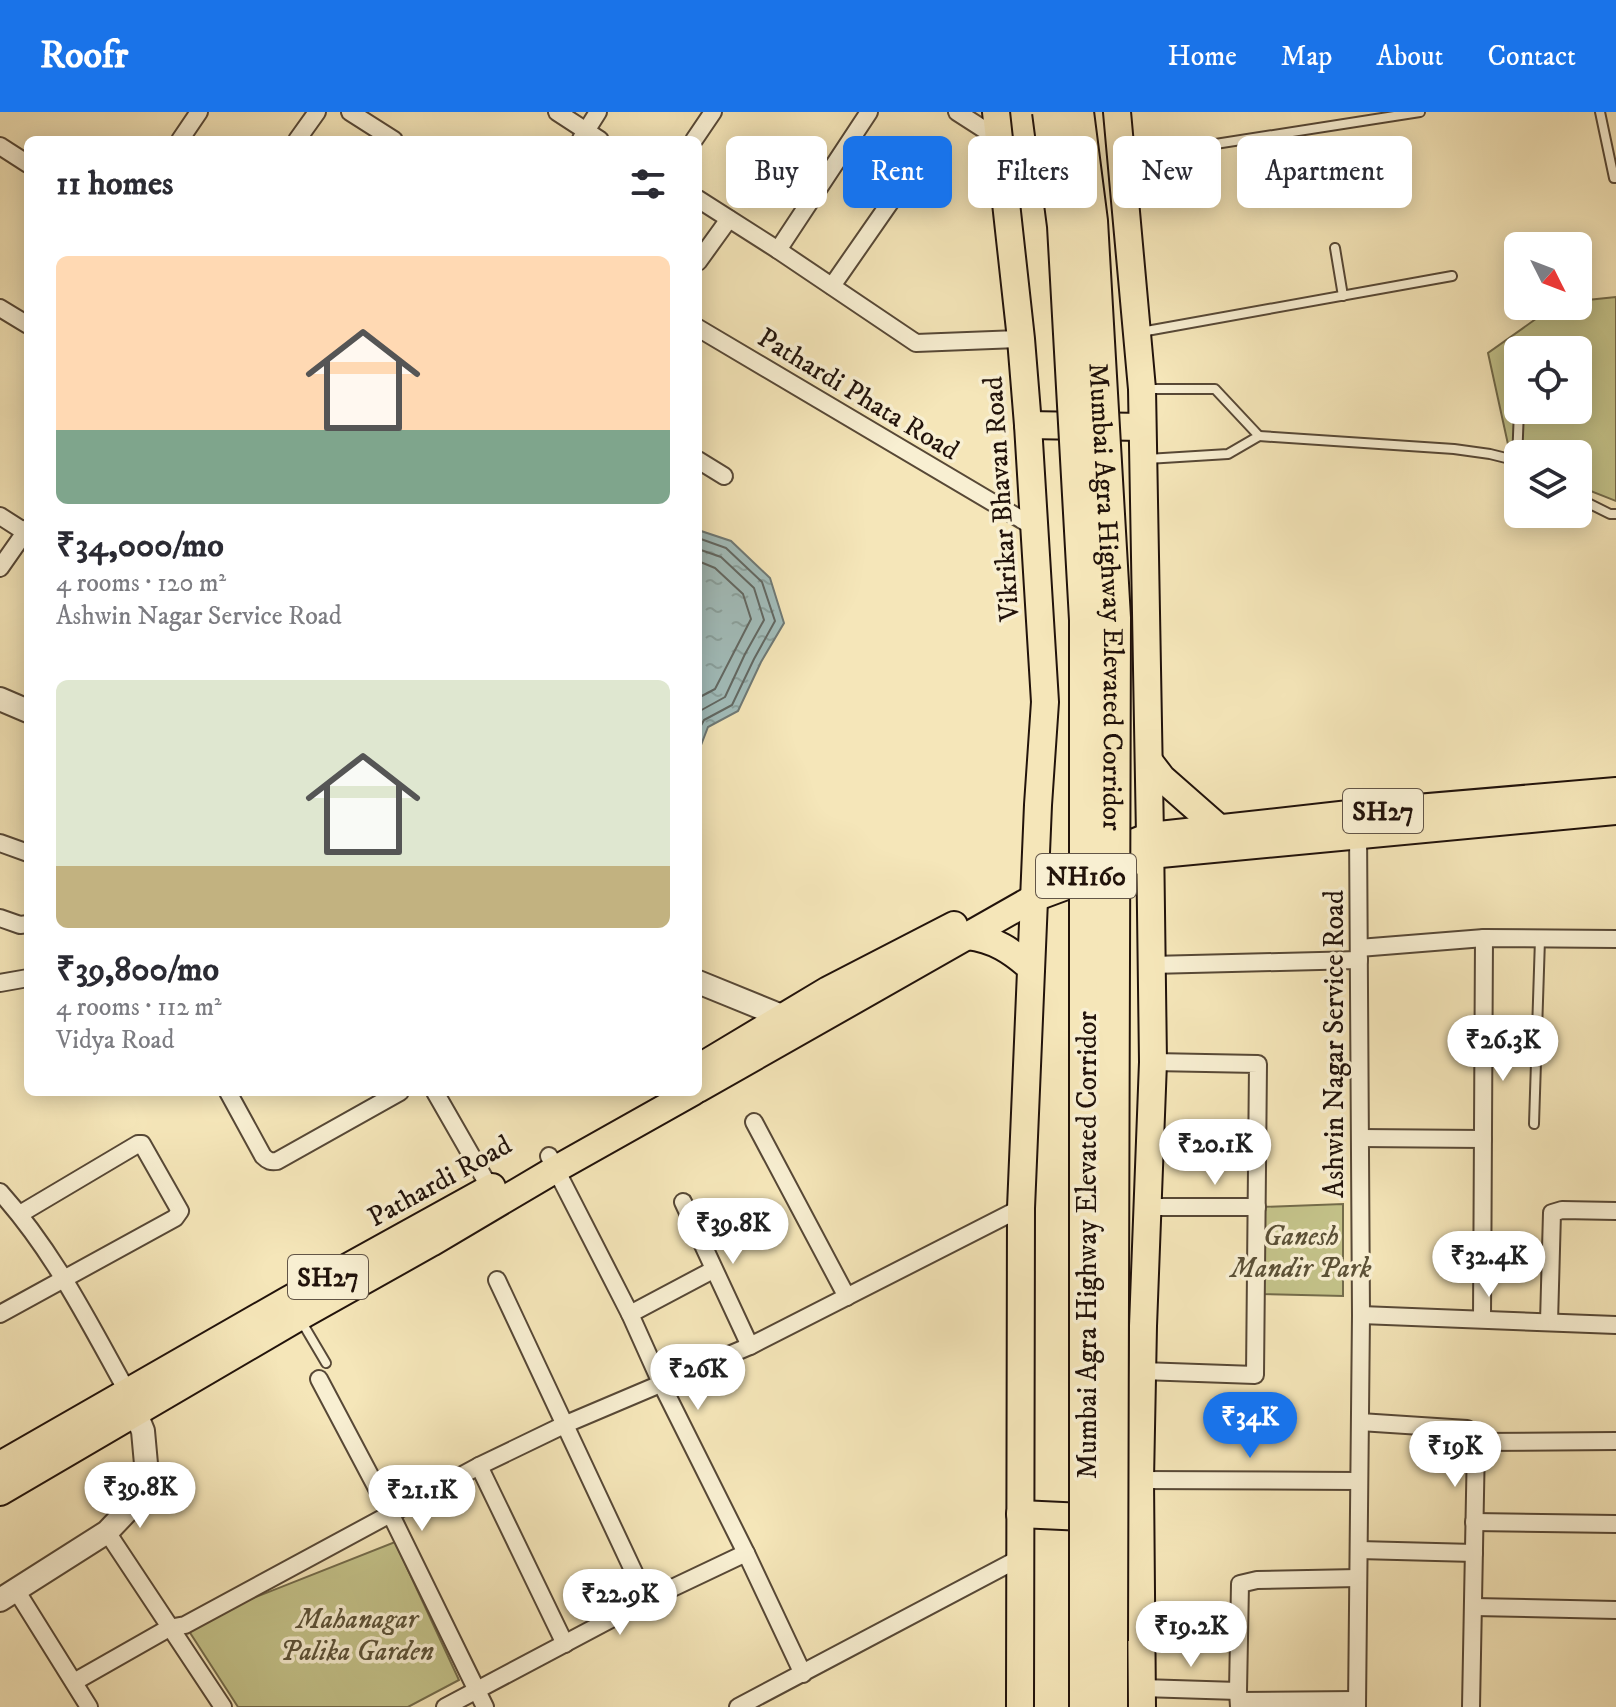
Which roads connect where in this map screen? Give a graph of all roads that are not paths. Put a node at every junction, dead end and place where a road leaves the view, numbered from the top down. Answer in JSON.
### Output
{"nodes":[{"id":1,"x":199,"y":112,"type":"edge"},
{"id":2,"x":317,"y":112,"type":"edge"},
{"id":3,"x":350,"y":112,"type":"edge"},
{"id":4,"x":557,"y":112,"type":"edge"},
{"id":5,"x":598,"y":112,"type":"edge"},
{"id":6,"x":713,"y":112,"type":"edge"},
{"id":7,"x":869,"y":112,"type":"edge"},
{"id":8,"x":957,"y":112,"type":"edge"},
{"id":9,"x":996,"y":112,"type":"edge"},
{"id":10,"x":1049,"y":112,"type":"edge"},
{"id":11,"x":1077,"y":112,"type":"edge"},
{"id":12,"x":1117,"y":112,"type":"edge"},
{"id":13,"x":1420,"y":112,"type":"edge"},
{"id":14,"x":1600,"y":112,"type":"edge"},
{"id":15,"x":183,"y":136,"type":"edge"},
{"id":16,"x":300,"y":136,"type":"edge"},
{"id":17,"x":388,"y":136,"type":"edge"},
{"id":18,"x":587,"y":136,"type":"edge"},
{"id":19,"x":588,"y":136,"type":"edge"},
{"id":20,"x":697,"y":136,"type":"edge"},
{"id":21,"x":994,"y":136,"type":"edge"},
{"id":22,"x":999,"y":136,"type":"edge"},
{"id":23,"x":1119,"y":136,"type":"edge"},
{"id":24,"x":1221,"y":143,"type":"edge"},
{"id":25,"x":0,"y":146,"type":"edge"},
{"id":26,"x":24,"y":161,"type":"edge"},
{"id":27,"x":1616,"y":178,"type":"edge"},
{"id":28,"x":702,"y":202,"type":"edge"},
{"id":29,"x":886,"y":208,"type":"edge"},
{"id":30,"x":1007,"y":208,"type":"edge"},
{"id":31,"x":1126,"y":208,"type":"edge"},
{"id":32,"x":729,"y":219,"type":"junction"},
{"id":33,"x":1335,"y":248,"type":"dead end"},
{"id":34,"x":778,"y":250,"type":"junction"},
{"id":35,"x":702,"y":256,"type":"edge"},
{"id":36,"x":1452,"y":276,"type":"dead end"},
{"id":37,"x":832,"y":286,"type":"junction"},
{"id":38,"x":1343,"y":296,"type":"junction"},
{"id":39,"x":0,"y":308,"type":"edge"},
{"id":40,"x":24,"y":323,"type":"edge"},
{"id":41,"x":702,"y":330,"type":"edge"},
{"id":42,"x":1137,"y":333,"type":"junction"},
{"id":43,"x":1021,"y":339,"type":"junction"},
{"id":44,"x":1142,"y":389,"type":"junction"},
{"id":45,"x":1028,"y":425,"type":"junction"},
{"id":46,"x":1142,"y":427,"type":"junction"},
{"id":47,"x":1259,"y":436,"type":"junction"},
{"id":48,"x":1504,"y":458,"type":"edge"},
{"id":49,"x":1143,"y":459,"type":"junction"},
{"id":50,"x":702,"y":462,"type":"edge"},
{"id":51,"x":724,"y":476,"type":"dead end"},
{"id":52,"x":1592,"y":505,"type":"edge"},
{"id":53,"x":1616,"y":514,"type":"edge"},
{"id":54,"x":0,"y":516,"type":"edge"},
{"id":55,"x":1034,"y":527,"type":"junction"},
{"id":56,"x":24,"y":529,"type":"edge"},
{"id":57,"x":24,"y":533,"type":"edge"},
{"id":58,"x":0,"y":568,"type":"edge"},
{"id":59,"x":0,"y":699,"type":"edge"},
{"id":60,"x":24,"y":709,"type":"edge"},
{"id":61,"x":1149,"y":761,"type":"junction"},
{"id":62,"x":1616,"y":791,"type":"edge"},
{"id":63,"x":1616,"y":811,"type":"edge"},
{"id":64,"x":1358,"y":824,"type":"junction"},
{"id":65,"x":1220,"y":829,"type":"junction"},
{"id":66,"x":0,"y":843,"type":"edge"},
{"id":67,"x":1150,"y":845,"type":"junction"},
{"id":68,"x":24,"y":852,"type":"edge"},
{"id":69,"x":1035,"y":890,"type":"junction"},
{"id":70,"x":0,"y":918,"type":"edge"},
{"id":71,"x":24,"y":924,"type":"edge"},
{"id":72,"x":968,"y":936,"type":"junction"},
{"id":73,"x":1484,"y":938,"type":"junction"},
{"id":74,"x":1540,"y":939,"type":"junction"},
{"id":75,"x":1616,"y":939,"type":"edge"},
{"id":76,"x":1359,"y":954,"type":"junction"},
{"id":77,"x":1151,"y":965,"type":"junction"},
{"id":78,"x":1031,"y":968,"type":"junction"},
{"id":79,"x":24,"y":979,"type":"edge"},
{"id":80,"x":0,"y":983,"type":"edge"},
{"id":81,"x":702,"y":984,"type":"edge"},
{"id":82,"x":791,"y":1024,"type":"junction"},
{"id":83,"x":1153,"y":1062,"type":"junction"},
{"id":84,"x":702,"y":1066,"type":"edge"},
{"id":85,"x":702,"y":1086,"type":"edge"},
{"id":86,"x":230,"y":1096,"type":"edge"},
{"id":87,"x":393,"y":1096,"type":"edge"},
{"id":88,"x":437,"y":1096,"type":"edge"},
{"id":89,"x":652,"y":1096,"type":"edge"},
{"id":90,"x":685,"y":1096,"type":"edge"},
{"id":91,"x":754,"y":1122,"type":"dead end"},
{"id":92,"x":1534,"y":1124,"type":"dead end"},
{"id":93,"x":1360,"y":1138,"type":"junction"},
{"id":94,"x":1483,"y":1139,"type":"junction"},
{"id":95,"x":552,"y":1163,"type":"junction"},
{"id":96,"x":490,"y":1188,"type":"junction"},
{"id":97,"x":0,"y":1192,"type":"edge"},
{"id":98,"x":683,"y":1202,"type":"dead end"},
{"id":99,"x":1147,"y":1207,"type":"junction"},
{"id":100,"x":1257,"y":1207,"type":"junction"},
{"id":101,"x":1021,"y":1208,"type":"junction"},
{"id":102,"x":1616,"y":1211,"type":"edge"},
{"id":103,"x":20,"y":1214,"type":"junction"},
{"id":104,"x":713,"y":1270,"type":"junction"},
{"id":105,"x":64,"y":1279,"type":"junction"},
{"id":106,"x":497,"y":1280,"type":"dead end"},
{"id":107,"x":847,"y":1297,"type":"junction"},
{"id":108,"x":0,"y":1314,"type":"edge"},
{"id":109,"x":630,"y":1314,"type":"junction"},
{"id":110,"x":1361,"y":1315,"type":"junction"},
{"id":111,"x":299,"y":1317,"type":"junction"},
{"id":112,"x":1482,"y":1319,"type":"junction"},
{"id":113,"x":1549,"y":1322,"type":"junction"},
{"id":114,"x":1616,"y":1325,"type":"edge"},
{"id":115,"x":750,"y":1346,"type":"junction"},
{"id":116,"x":322,"y":1371,"type":"joint"},
{"id":117,"x":1142,"y":1371,"type":"junction"},
{"id":118,"x":661,"y":1383,"type":"junction"},
{"id":119,"x":132,"y":1402,"type":"junction"},
{"id":120,"x":1360,"y":1422,"type":"junction"},
{"id":121,"x":566,"y":1424,"type":"junction"},
{"id":122,"x":1616,"y":1441,"type":"edge"},
{"id":123,"x":1476,"y":1442,"type":"junction"},
{"id":124,"x":0,"y":1465,"type":"edge"},
{"id":125,"x":479,"y":1466,"type":"junction"},
{"id":126,"x":1140,"y":1480,"type":"junction"},
{"id":127,"x":1359,"y":1481,"type":"junction"},
{"id":128,"x":0,"y":1492,"type":"edge"},
{"id":129,"x":1020,"y":1514,"type":"junction"},
{"id":130,"x":391,"y":1515,"type":"junction"},
{"id":131,"x":1141,"y":1519,"type":"junction"},
{"id":132,"x":1474,"y":1522,"type":"junction"},
{"id":133,"x":1616,"y":1524,"type":"edge"},
{"id":134,"x":107,"y":1532,"type":"junction"},
{"id":135,"x":1359,"y":1550,"type":"junction"},
{"id":136,"x":746,"y":1553,"type":"junction"},
{"id":137,"x":1474,"y":1553,"type":"junction"},
{"id":138,"x":1020,"y":1558,"type":"junction"},
{"id":139,"x":1358,"y":1578,"type":"junction"},
{"id":140,"x":8,"y":1595,"type":"edge"},
{"id":141,"x":647,"y":1600,"type":"junction"},
{"id":142,"x":1474,"y":1607,"type":"junction"},
{"id":143,"x":1616,"y":1610,"type":"edge"},
{"id":144,"x":169,"y":1628,"type":"junction"},
{"id":145,"x":565,"y":1644,"type":"junction"},
{"id":146,"x":803,"y":1674,"type":"junction"},
{"id":147,"x":74,"y":1682,"type":"junction"},
{"id":148,"x":478,"y":1691,"type":"junction"},
{"id":149,"x":1142,"y":1697,"type":"edge"},
{"id":150,"x":1239,"y":1699,"type":"edge"},
{"id":151,"x":1357,"y":1704,"type":"edge"},
{"id":152,"x":89,"y":1707,"type":"edge"},
{"id":153,"x":223,"y":1707,"type":"edge"},
{"id":154,"x":445,"y":1707,"type":"edge"},
{"id":155,"x":485,"y":1707,"type":"edge"},
{"id":156,"x":738,"y":1707,"type":"edge"},
{"id":157,"x":1020,"y":1707,"type":"edge"},
{"id":158,"x":1086,"y":1707,"type":"edge"},
{"id":159,"x":1111,"y":1707,"type":"edge"},
{"id":160,"x":1471,"y":1707,"type":"edge"}],
"edges":[{"from":1,"to":15,"type":"street"},
{"from":2,"to":16,"type":"street"},
{"from":3,"to":17,"type":"street"},
{"from":4,"to":18,"type":"street"},
{"from":5,"to":19,"type":"street"},
{"from":6,"to":20,"type":"street"},
{"from":7,"to":34,"type":"street"},
{"from":8,"to":21,"type":"street"},
{"from":9,"to":22,"type":"main road","name":"Vikrikar Bhavan Road"},
{"from":10,"to":158,"type":"highway","name":"Mumbai Agra Highway Elevated Corridor","number":"NH160","bridge":true},
{"from":11,"to":159,"type":"highway","name":"Mumbai Agra Highway Elevated Corridor","number":"NH160","bridge":true},
{"from":12,"to":23,"type":"main road"},
{"from":13,"to":24,"type":"lane"},
{"from":14,"to":27,"type":"lane"},
{"from":25,"to":26,"type":"street"},
{"from":28,"to":32,"type":"street"},
{"from":29,"to":37,"type":"street"},
{"from":30,"to":43,"type":"main road","name":"Vikrikar Bhavan Road"},
{"from":31,"to":42,"type":"main road"},
{"from":32,"to":34,"type":"street"},
{"from":32,"to":35,"type":"street"},
{"from":33,"to":38,"type":"lane"},
{"from":34,"to":37,"type":"street"},
{"from":36,"to":38,"type":"lane"},
{"from":37,"to":43,"type":"street"},
{"from":38,"to":42,"type":"lane"},
{"from":39,"to":40,"type":"street"},
{"from":41,"to":55,"type":"street","name":"Pathardi Phata Road"},
{"from":42,"to":44,"type":"main road"},
{"from":43,"to":45,"type":"main road","name":"Vikrikar Bhavan Road"},
{"from":44,"to":46,"type":"main road"},
{"from":44,"to":47,"type":"lane"},
{"from":45,"to":46,"type":"main road"},
{"from":45,"to":55,"type":"main road","name":"Vikrikar Bhavan Road"},
{"from":46,"to":49,"type":"main road"},
{"from":47,"to":48,"type":"lane"},
{"from":47,"to":49,"type":"lane"},
{"from":49,"to":61,"type":"main road"},
{"from":50,"to":51,"type":"street"},
{"from":52,"to":53,"type":"lane"},
{"from":54,"to":56,"type":"street"},
{"from":55,"to":69,"type":"main road","name":"Vikrikar Bhavan Road"},
{"from":57,"to":58,"type":"street"},
{"from":59,"to":60,"type":"street"},
{"from":61,"to":65,"type":"main road"},
{"from":61,"to":67,"type":"main road"},
{"from":62,"to":64,"type":"main road","name":"SH27","number":"SH27"},
{"from":63,"to":64,"type":"main road"},
{"from":64,"to":65,"type":"main road","name":"SH27","number":"SH27"},
{"from":64,"to":67,"type":"main road"},
{"from":64,"to":76,"type":"street","name":"Ashwin Nagar Service Road"},
{"from":65,"to":67,"type":"main road","name":"SH27","number":"SH27"},
{"from":66,"to":68,"type":"street"},
{"from":67,"to":69,"type":"main road","name":"SH27","number":"SH27"},
{"from":67,"to":77,"type":"main road"},
{"from":69,"to":72,"type":"main road"},
{"from":69,"to":78,"type":"main road","name":"Vikrikar Bhavan Road"},
{"from":69,"to":82,"type":"main road","number":"SH27"},
{"from":70,"to":71,"type":"street"},
{"from":72,"to":78,"type":"main road"},
{"from":72,"to":82,"type":"main road"},
{"from":73,"to":74,"type":"street"},
{"from":73,"to":76,"type":"street"},
{"from":73,"to":94,"type":"street"},
{"from":74,"to":75,"type":"street"},
{"from":74,"to":92,"type":"lane"},
{"from":76,"to":77,"type":"street"},
{"from":76,"to":93,"type":"street","name":"Ashwin Nagar Service Road"},
{"from":77,"to":83,"type":"main road"},
{"from":78,"to":101,"type":"main road","name":"Vikrikar Bhavan Road"},
{"from":79,"to":80,"type":"street"},
{"from":81,"to":82,"type":"street"},
{"from":82,"to":84,"type":"main road","number":"SH27"},
{"from":82,"to":85,"type":"main road"},
{"from":83,"to":99,"type":"main road"},
{"from":83,"to":100,"type":"street"},
{"from":86,"to":87,"type":"street"},
{"from":88,"to":96,"type":"street"},
{"from":89,"to":95,"type":"main road","name":"Pathardi Road","number":"SH27"},
{"from":90,"to":95,"type":"main road"},
{"from":91,"to":107,"type":"street"},
{"from":93,"to":94,"type":"street"},
{"from":93,"to":110,"type":"street","name":"Ashwin Nagar Service Road"},
{"from":94,"to":112,"type":"street"},
{"from":95,"to":96,"type":"main road","name":"Pathardi Road","number":"SH27"},
{"from":95,"to":109,"type":"street"},
{"from":95,"to":111,"type":"main road"},
{"from":96,"to":119,"type":"main road","name":"Pathardi Road","number":"SH27"},
{"from":97,"to":103,"type":"street"},
{"from":98,"to":104,"type":"street"},
{"from":99,"to":100,"type":"street"},
{"from":99,"to":117,"type":"main road"},
{"from":100,"to":117,"type":"street"},
{"from":101,"to":107,"type":"street"},
{"from":101,"to":129,"type":"main road","name":"Vikrikar Bhavan Road"},
{"from":102,"to":113,"type":"street"},
{"from":103,"to":105,"type":"street"},
{"from":103,"to":105,"type":"street"},
{"from":104,"to":109,"type":"street"},
{"from":104,"to":115,"type":"street"},
{"from":105,"to":108,"type":"street"},
{"from":105,"to":119,"type":"street"},
{"from":106,"to":121,"type":"street"},
{"from":107,"to":115,"type":"street"},
{"from":109,"to":118,"type":"street"},
{"from":110,"to":112,"type":"street"},
{"from":110,"to":120,"type":"street","name":"Ashwin Nagar Service Road"},
{"from":111,"to":116,"type":"lane"},
{"from":111,"to":119,"type":"main road"},
{"from":112,"to":113,"type":"street"},
{"from":113,"to":114,"type":"street"},
{"from":115,"to":118,"type":"street"},
{"from":116,"to":130,"type":"street"},
{"from":117,"to":126,"type":"main road"},
{"from":118,"to":121,"type":"street"},
{"from":118,"to":136,"type":"street"},
{"from":119,"to":124,"type":"main road","name":"Pathardi Road","number":"SH27"},
{"from":119,"to":128,"type":"main road"},
{"from":119,"to":134,"type":"street"},
{"from":120,"to":123,"type":"street"},
{"from":120,"to":127,"type":"street","name":"Ashwin Nagar Service Road"},
{"from":121,"to":125,"type":"street"},
{"from":121,"to":141,"type":"street"},
{"from":122,"to":123,"type":"street"},
{"from":123,"to":132,"type":"street"},
{"from":125,"to":130,"type":"street"},
{"from":125,"to":145,"type":"street"},
{"from":126,"to":127,"type":"street"},
{"from":126,"to":131,"type":"main road"},
{"from":127,"to":135,"type":"street","name":"Ashwin Nagar Service Road"},
{"from":129,"to":131,"type":"main road"},
{"from":129,"to":138,"type":"main road","name":"Vikrikar Bhavan Road"},
{"from":130,"to":144,"type":"street"},
{"from":130,"to":148,"type":"street"},
{"from":131,"to":149,"type":"main road"},
{"from":132,"to":133,"type":"street"},
{"from":132,"to":137,"type":"street"},
{"from":134,"to":140,"type":"street"},
{"from":134,"to":144,"type":"street"},
{"from":135,"to":137,"type":"street"},
{"from":135,"to":139,"type":"street","name":"Ashwin Nagar Service Road"},
{"from":136,"to":141,"type":"street"},
{"from":136,"to":146,"type":"street"},
{"from":137,"to":142,"type":"street"},
{"from":138,"to":146,"type":"street"},
{"from":138,"to":157,"type":"main road","name":"Vikrikar Bhavan Road"},
{"from":139,"to":150,"type":"street"},
{"from":139,"to":151,"type":"street","name":"Ashwin Nagar Service Road"},
{"from":140,"to":147,"type":"street"},
{"from":141,"to":145,"type":"street"},
{"from":142,"to":143,"type":"street"},
{"from":142,"to":160,"type":"street"},
{"from":144,"to":147,"type":"street"},
{"from":144,"to":153,"type":"street"},
{"from":145,"to":148,"type":"street"},
{"from":146,"to":156,"type":"street"},
{"from":147,"to":152,"type":"street"},
{"from":148,"to":154,"type":"street"},
{"from":148,"to":155,"type":"street"},
{"from":149,"to":150,"type":"street"},
{"from":150,"to":151,"type":"street"}]}
